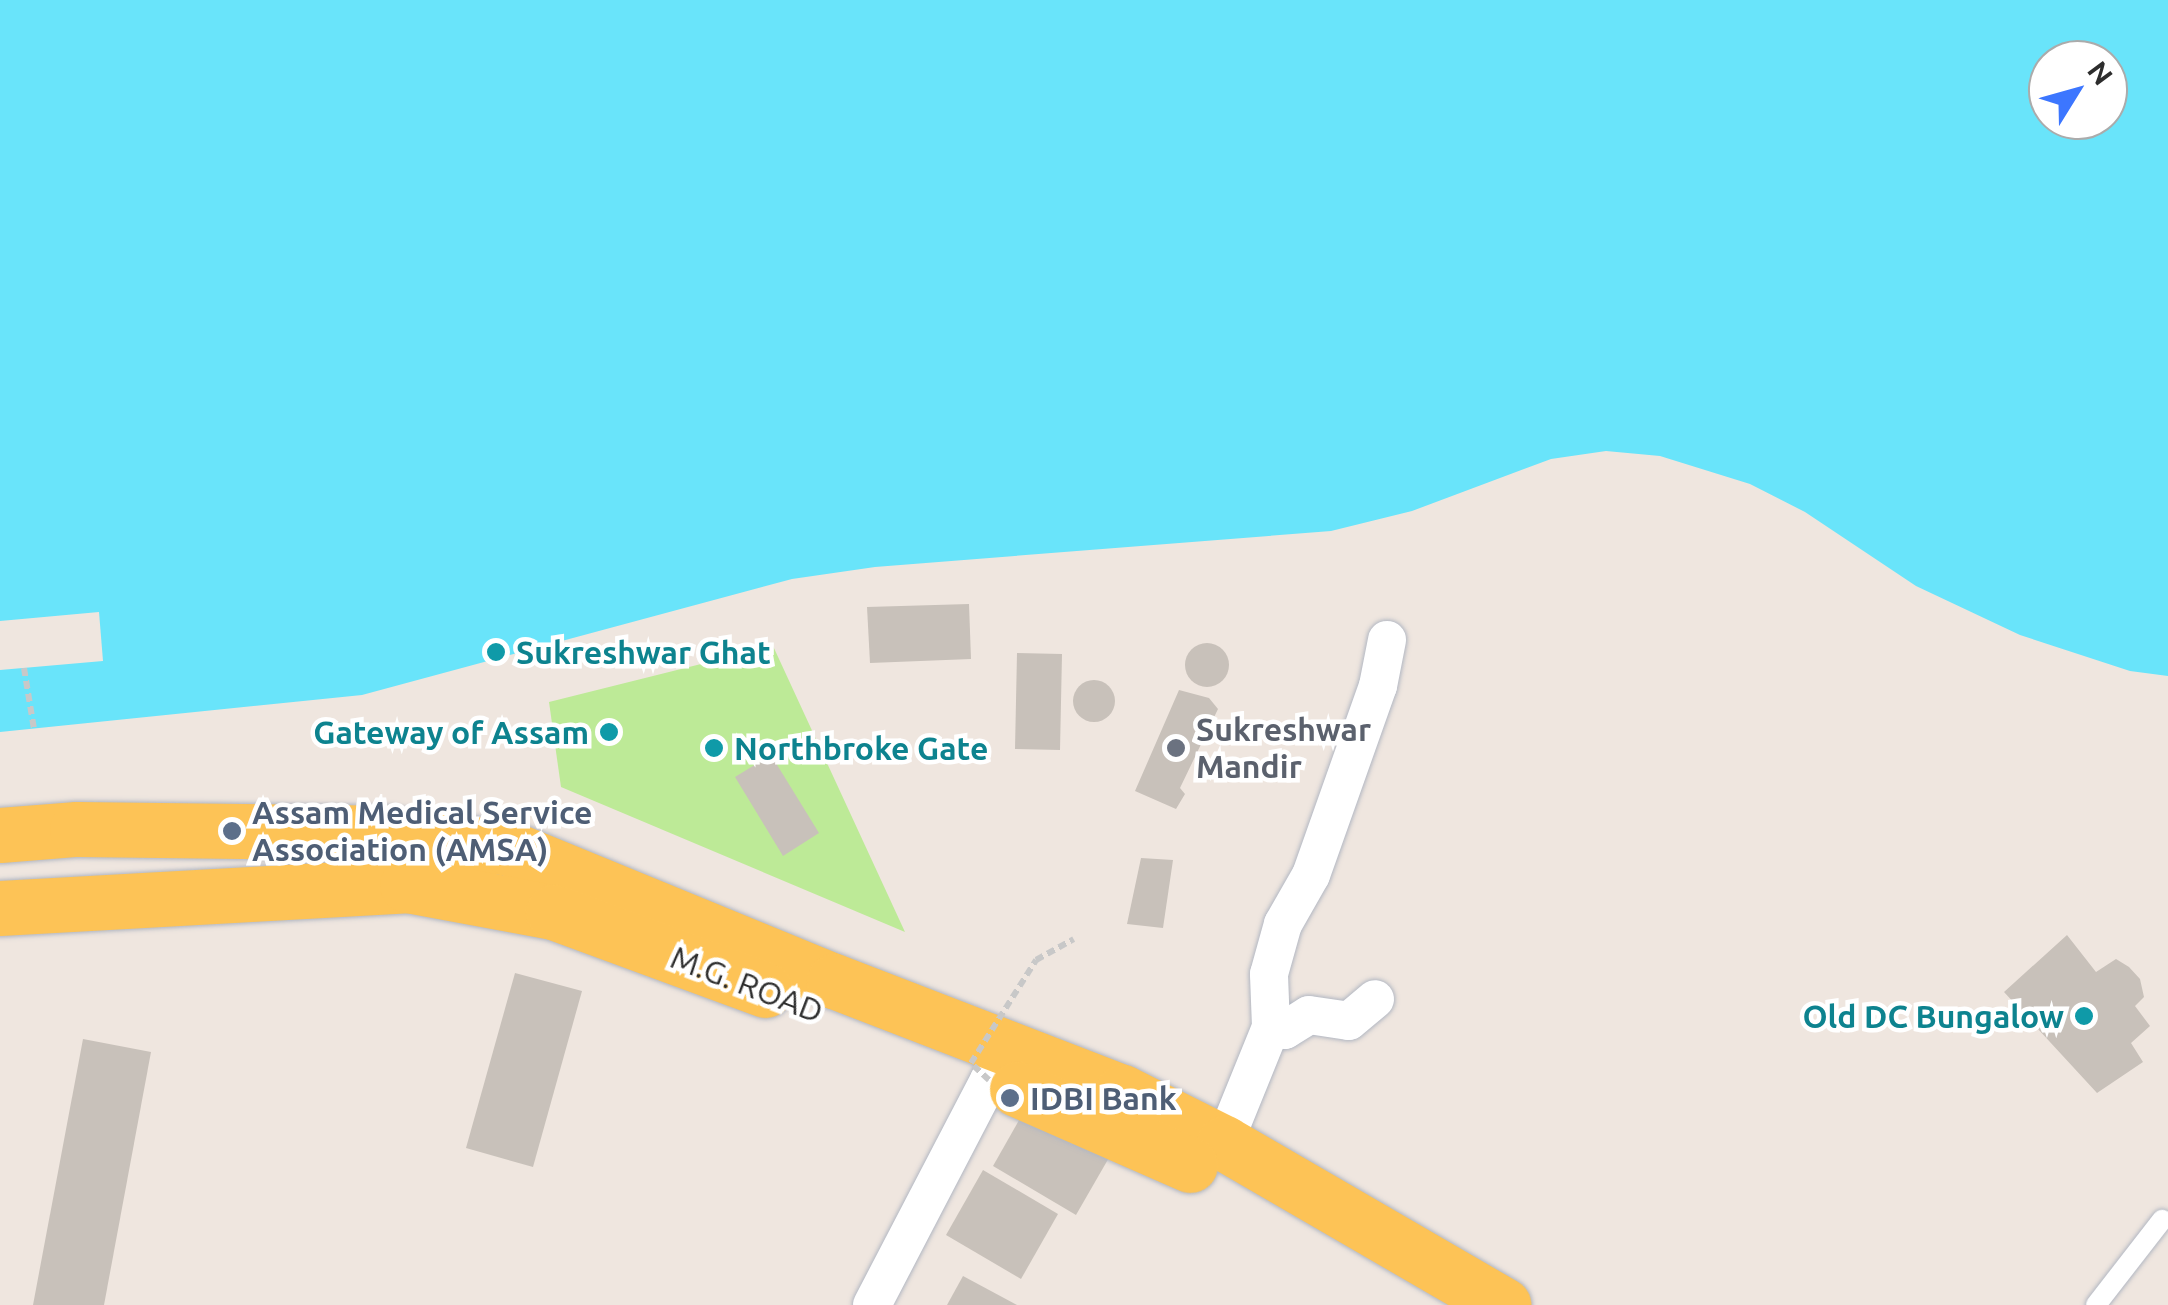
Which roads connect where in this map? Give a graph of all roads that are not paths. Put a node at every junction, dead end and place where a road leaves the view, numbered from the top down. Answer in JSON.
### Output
{"nodes":[{"id":1,"x":1386,"y":640,"type":"dead end"},
{"id":2,"x":387,"y":833,"type":"junction"},
{"id":3,"x":0,"y":835,"type":"edge"},
{"id":4,"x":382,"y":886,"type":"junction"},
{"id":5,"x":0,"y":908,"type":"edge"},
{"id":6,"x":1374,"y":999,"type":"dead end"},
{"id":7,"x":1272,"y":1027,"type":"junction"},
{"id":8,"x":998,"y":1082,"type":"junction"},
{"id":9,"x":1224,"y":1143,"type":"junction"},
{"id":10,"x":2162,"y":1220,"type":"dead end"},
{"id":11,"x":1438,"y":1297,"type":"edge"},
{"id":12,"x":872,"y":1305,"type":"edge"},
{"id":13,"x":1504,"y":1305,"type":"edge"},
{"id":14,"x":2096,"y":1305,"type":"edge"}],
"edges":[{"from":1,"to":7,"type":"street"},
{"from":2,"to":3,"type":"main road"},
{"from":2,"to":4,"type":"main road"},
{"from":2,"to":9,"type":"main road"},
{"from":4,"to":5,"type":"main road","name":"M.G. ROAD"},
{"from":4,"to":8,"type":"main road","name":"M.G. ROAD"},
{"from":6,"to":7,"type":"street"},
{"from":7,"to":9,"type":"street"},
{"from":8,"to":11,"type":"main road","name":"M.G. ROAD"},
{"from":8,"to":12,"type":"street"},
{"from":9,"to":11,"type":"main road"},
{"from":10,"to":14,"type":"lane"},
{"from":11,"to":13,"type":"main road"}]}
